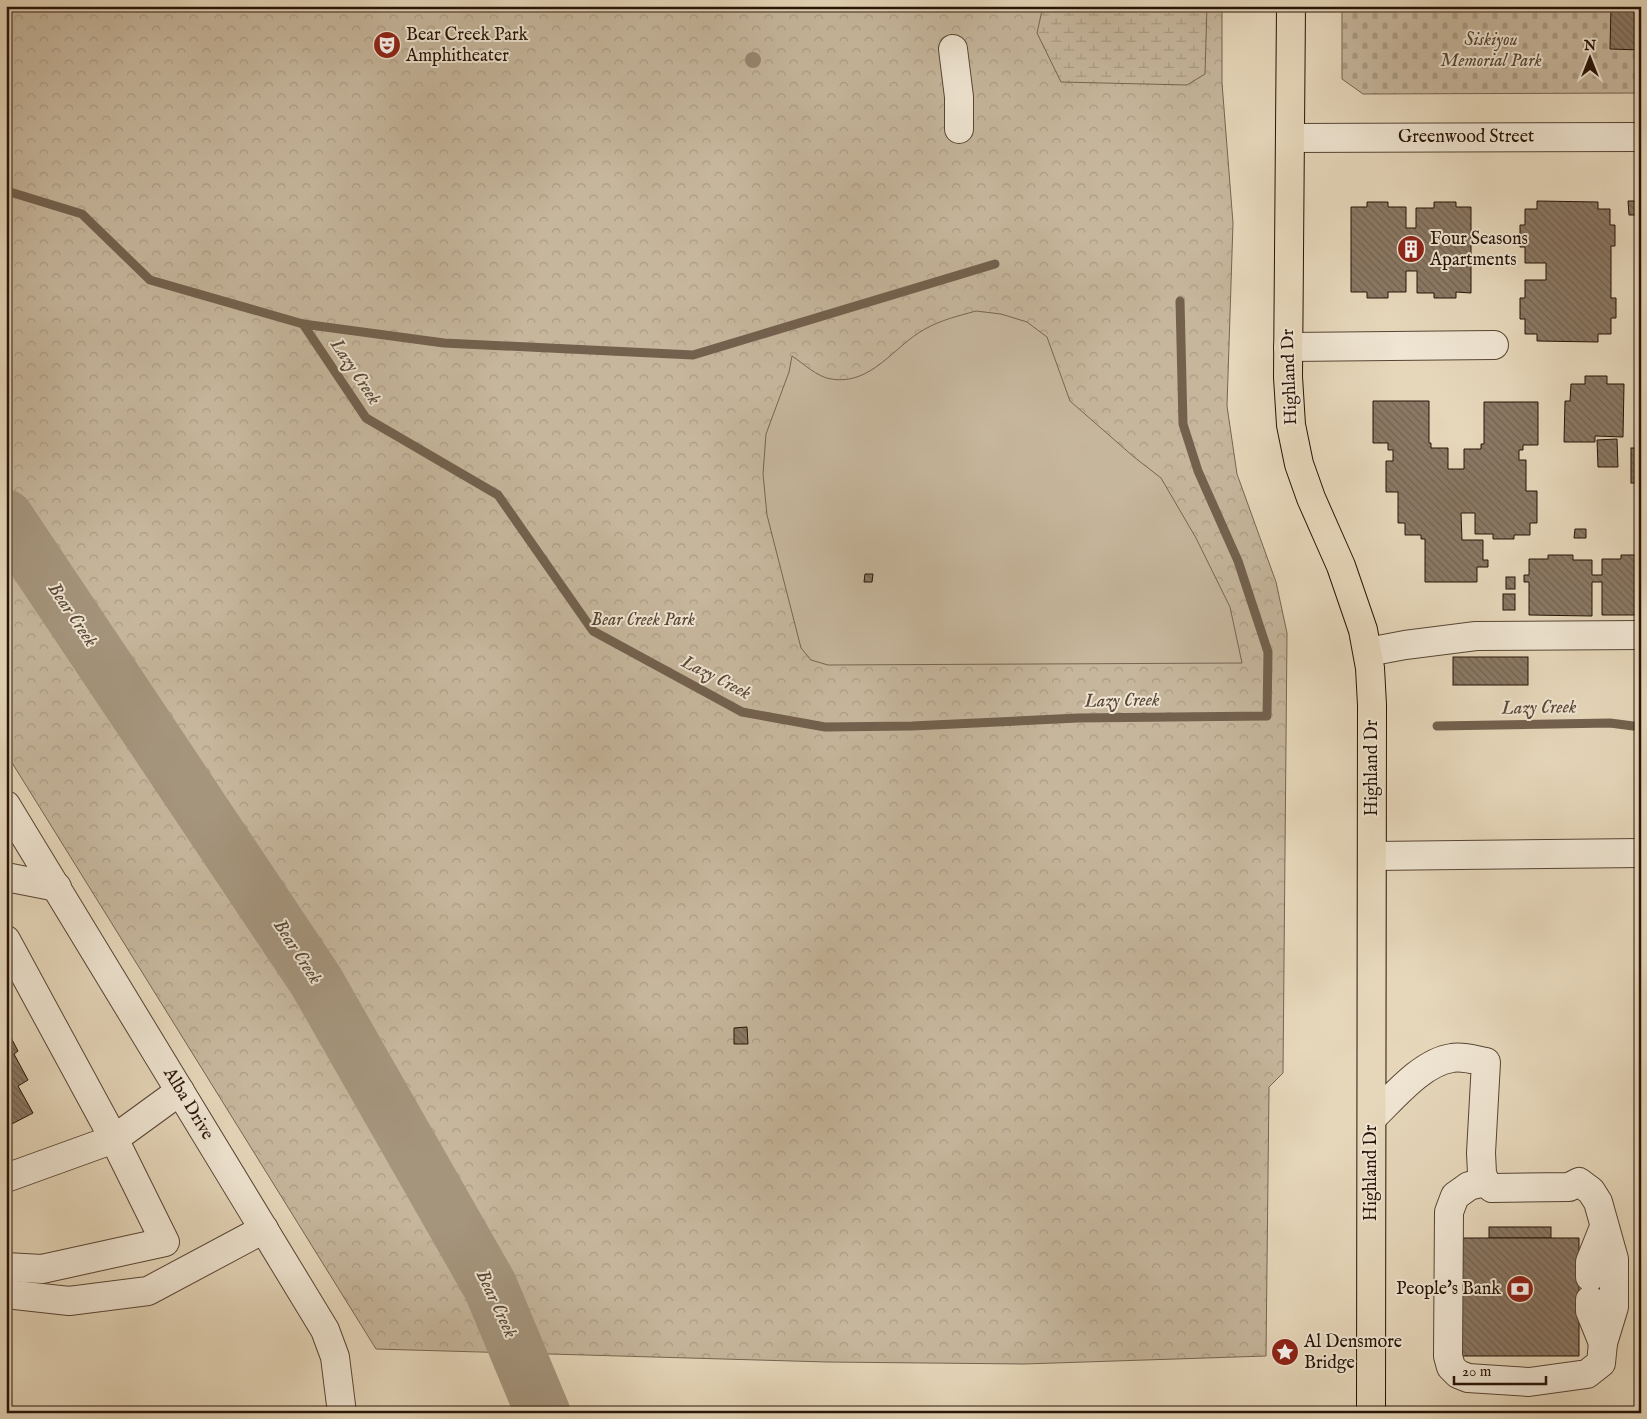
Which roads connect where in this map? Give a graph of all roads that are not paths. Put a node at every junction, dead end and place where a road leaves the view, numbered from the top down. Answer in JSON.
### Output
{"nodes":[{"id":1,"x":1291,"y":6,"type":"edge"},
{"id":2,"x":953,"y":49,"type":"dead end"},
{"id":3,"x":959,"y":129,"type":"dead end"},
{"id":4,"x":1641,"y":137,"type":"edge"},
{"id":5,"x":1290,"y":138,"type":"junction"},
{"id":6,"x":1494,"y":345,"type":"dead end"},
{"id":7,"x":1288,"y":347,"type":"junction"},
{"id":8,"x":1641,"y":635,"type":"edge"},
{"id":9,"x":1368,"y":652,"type":"junction"},
{"id":10,"x":6,"y":805,"type":"edge"},
{"id":11,"x":1641,"y":853,"type":"edge"},
{"id":12,"x":1372,"y":856,"type":"junction"},
{"id":13,"x":6,"y":877,"type":"edge"},
{"id":14,"x":57,"y":887,"type":"junction"},
{"id":15,"x":6,"y":940,"type":"edge"},
{"id":16,"x":180,"y":1090,"type":"junction"},
{"id":17,"x":1372,"y":1118,"type":"junction"},
{"id":18,"x":114,"y":1139,"type":"junction"},
{"id":19,"x":6,"y":1178,"type":"edge"},
{"id":20,"x":1485,"y":1182,"type":"junction"},
{"id":21,"x":1604,"y":1227,"type":"junction"},
{"id":22,"x":264,"y":1229,"type":"junction"},
{"id":23,"x":6,"y":1267,"type":"edge"},
{"id":24,"x":6,"y":1294,"type":"edge"},
{"id":25,"x":1603,"y":1342,"type":"junction"},
{"id":26,"x":342,"y":1413,"type":"edge"},
{"id":27,"x":1371,"y":1413,"type":"edge"}],
"edges":[{"from":1,"to":5,"type":"main road","name":"Highland Dr"},
{"from":2,"to":3,"type":"street"},
{"from":4,"to":5,"type":"street","name":"Greenwood Street"},
{"from":5,"to":7,"type":"main road","name":"Highland Dr"},
{"from":6,"to":7,"type":"street"},
{"from":7,"to":9,"type":"main road","name":"Highland Dr"},
{"from":8,"to":9,"type":"street"},
{"from":9,"to":12,"type":"main road","name":"Highland Dr"},
{"from":10,"to":14,"type":"street","name":"Alba Drive"},
{"from":11,"to":12,"type":"street"},
{"from":12,"to":17,"type":"main road","name":"Highland Dr"},
{"from":13,"to":14,"type":"street"},
{"from":14,"to":16,"type":"street","name":"Alba Drive"},
{"from":15,"to":18,"type":"street"},
{"from":16,"to":18,"type":"street"},
{"from":16,"to":22,"type":"street","name":"Alba Drive"},
{"from":17,"to":20,"type":"street"},
{"from":17,"to":27,"type":"main road","name":"Highland Dr"},
{"from":18,"to":19,"type":"street"},
{"from":18,"to":23,"type":"street"},
{"from":20,"to":21,"type":"street"},
{"from":20,"to":25,"type":"street"},
{"from":21,"to":25,"type":"street"},
{"from":21,"to":25,"type":"street"},
{"from":22,"to":24,"type":"street"},
{"from":22,"to":26,"type":"street","name":"Alba Drive"}]}
